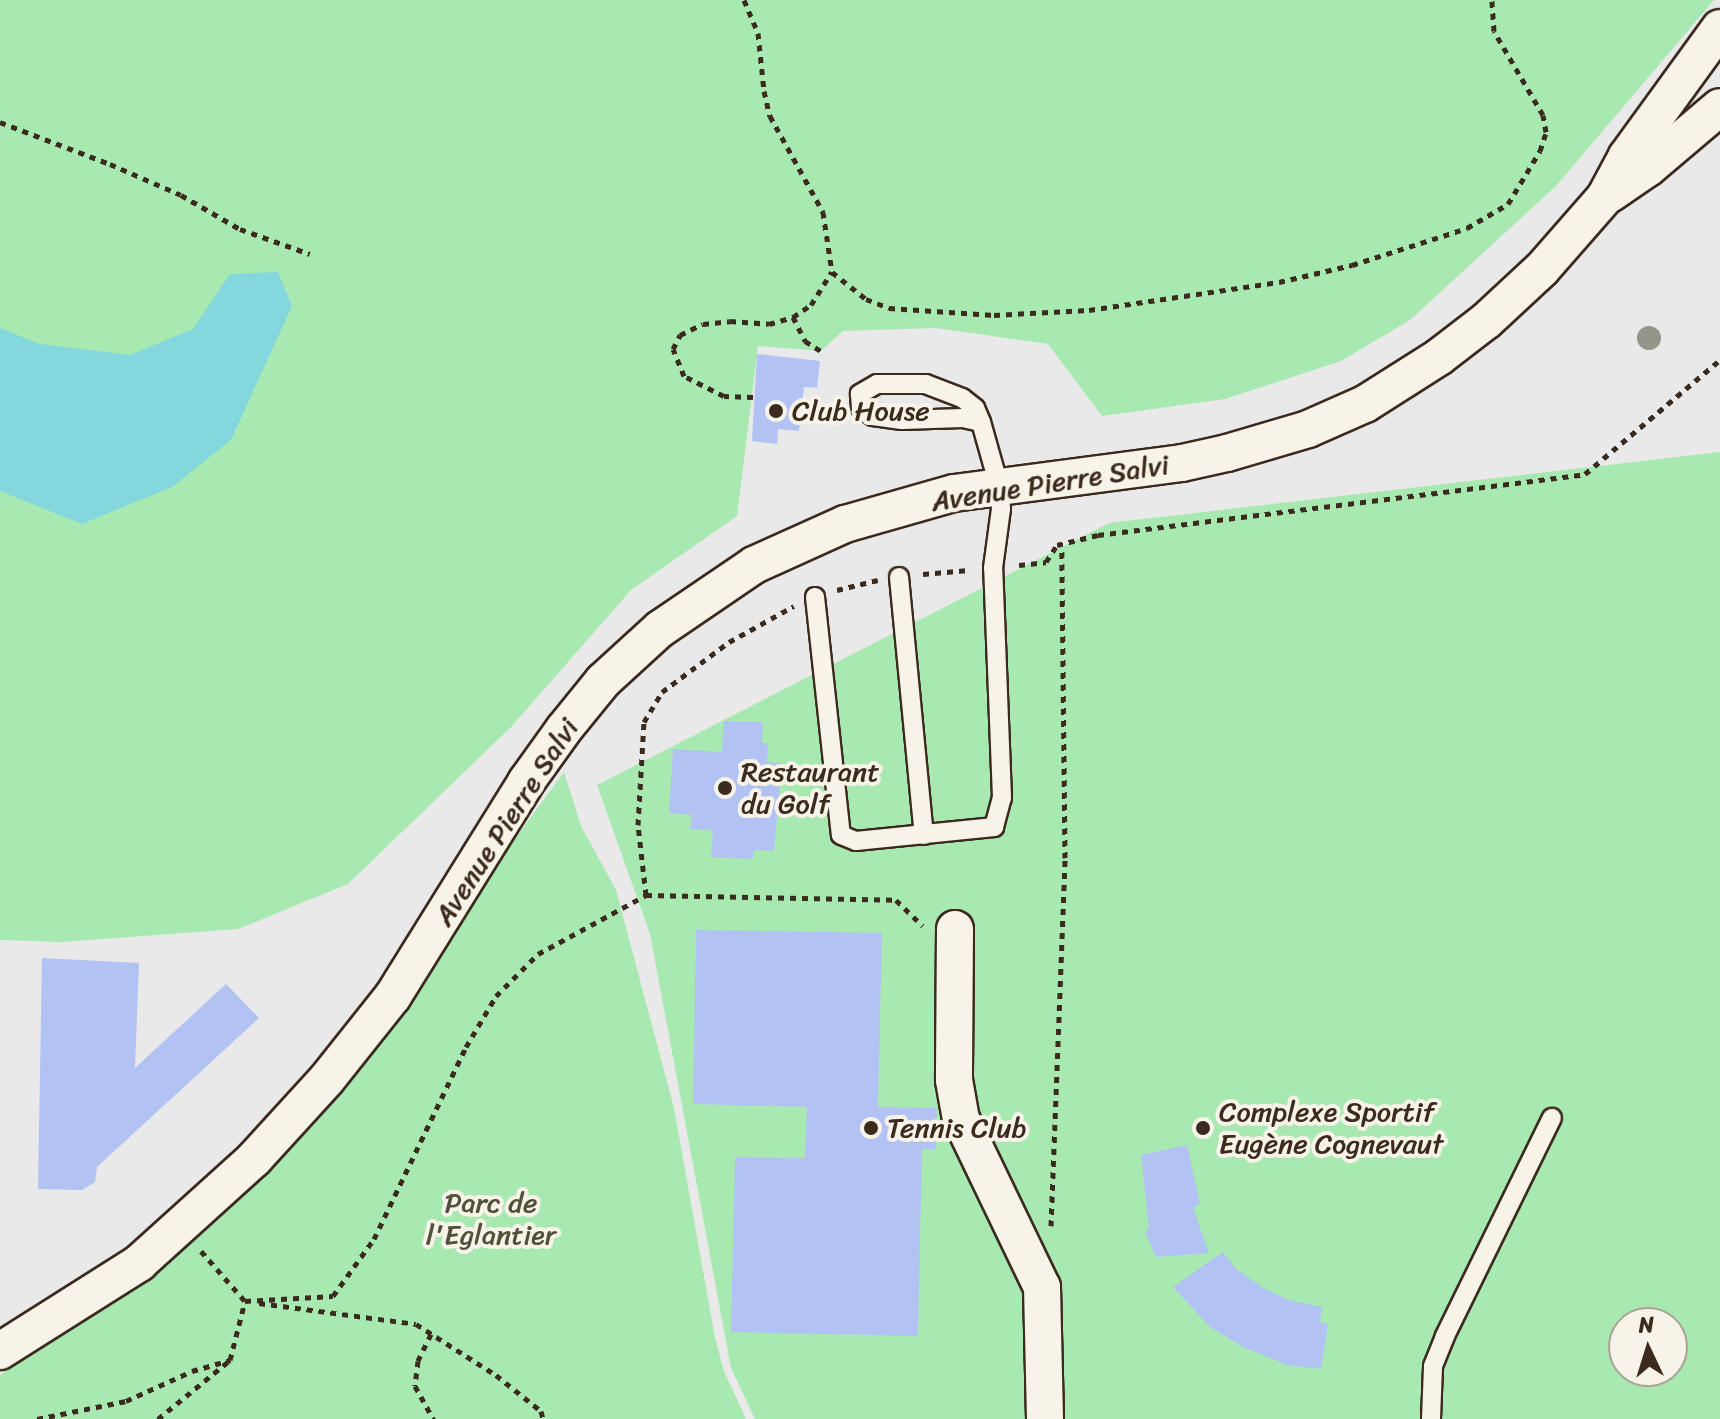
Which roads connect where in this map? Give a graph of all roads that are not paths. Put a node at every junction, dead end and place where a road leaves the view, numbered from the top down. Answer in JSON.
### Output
{"nodes":[{"id":1,"x":1720,"y":28,"type":"edge"},
{"id":2,"x":1720,"y":51,"type":"edge"},
{"id":3,"x":1720,"y":90,"type":"edge"},
{"id":4,"x":1671,"y":94,"type":"junction"},
{"id":5,"x":1707,"y":118,"type":"edge"},
{"id":6,"x":1605,"y":197,"type":"junction"},
{"id":7,"x":981,"y":422,"type":"junction"},
{"id":8,"x":999,"y":486,"type":"junction"},
{"id":9,"x":899,"y":577,"type":"dead end"},
{"id":10,"x":815,"y":597,"type":"dead end"},
{"id":11,"x":924,"y":835,"type":"junction"},
{"id":12,"x":955,"y":944,"type":"road end"},
{"id":13,"x":1552,"y":1118,"type":"dead end"},
{"id":14,"x":0,"y":1351,"type":"edge"},
{"id":15,"x":1045,"y":1419,"type":"edge"},
{"id":16,"x":1431,"y":1419,"type":"edge"}],
"edges":[{"from":1,"to":4,"type":"street","name":"Avenue Pierre Salvi"},
{"from":2,"to":4,"type":"lane"},
{"from":3,"to":5,"type":"lane"},
{"from":4,"to":6,"type":"street","name":"Avenue Pierre Salvi"},
{"from":5,"to":6,"type":"street","name":"Avenue Pierre Salvi"},
{"from":6,"to":8,"type":"street","name":"Avenue Pierre Salvi"},
{"from":7,"to":7,"type":"lane"},
{"from":7,"to":8,"type":"lane"},
{"from":8,"to":11,"type":"lane"},
{"from":8,"to":14,"type":"street","name":"Avenue Pierre Salvi"},
{"from":9,"to":11,"type":"lane"},
{"from":10,"to":11,"type":"lane"},
{"from":12,"to":15,"type":"street"},
{"from":13,"to":16,"type":"lane"}]}
